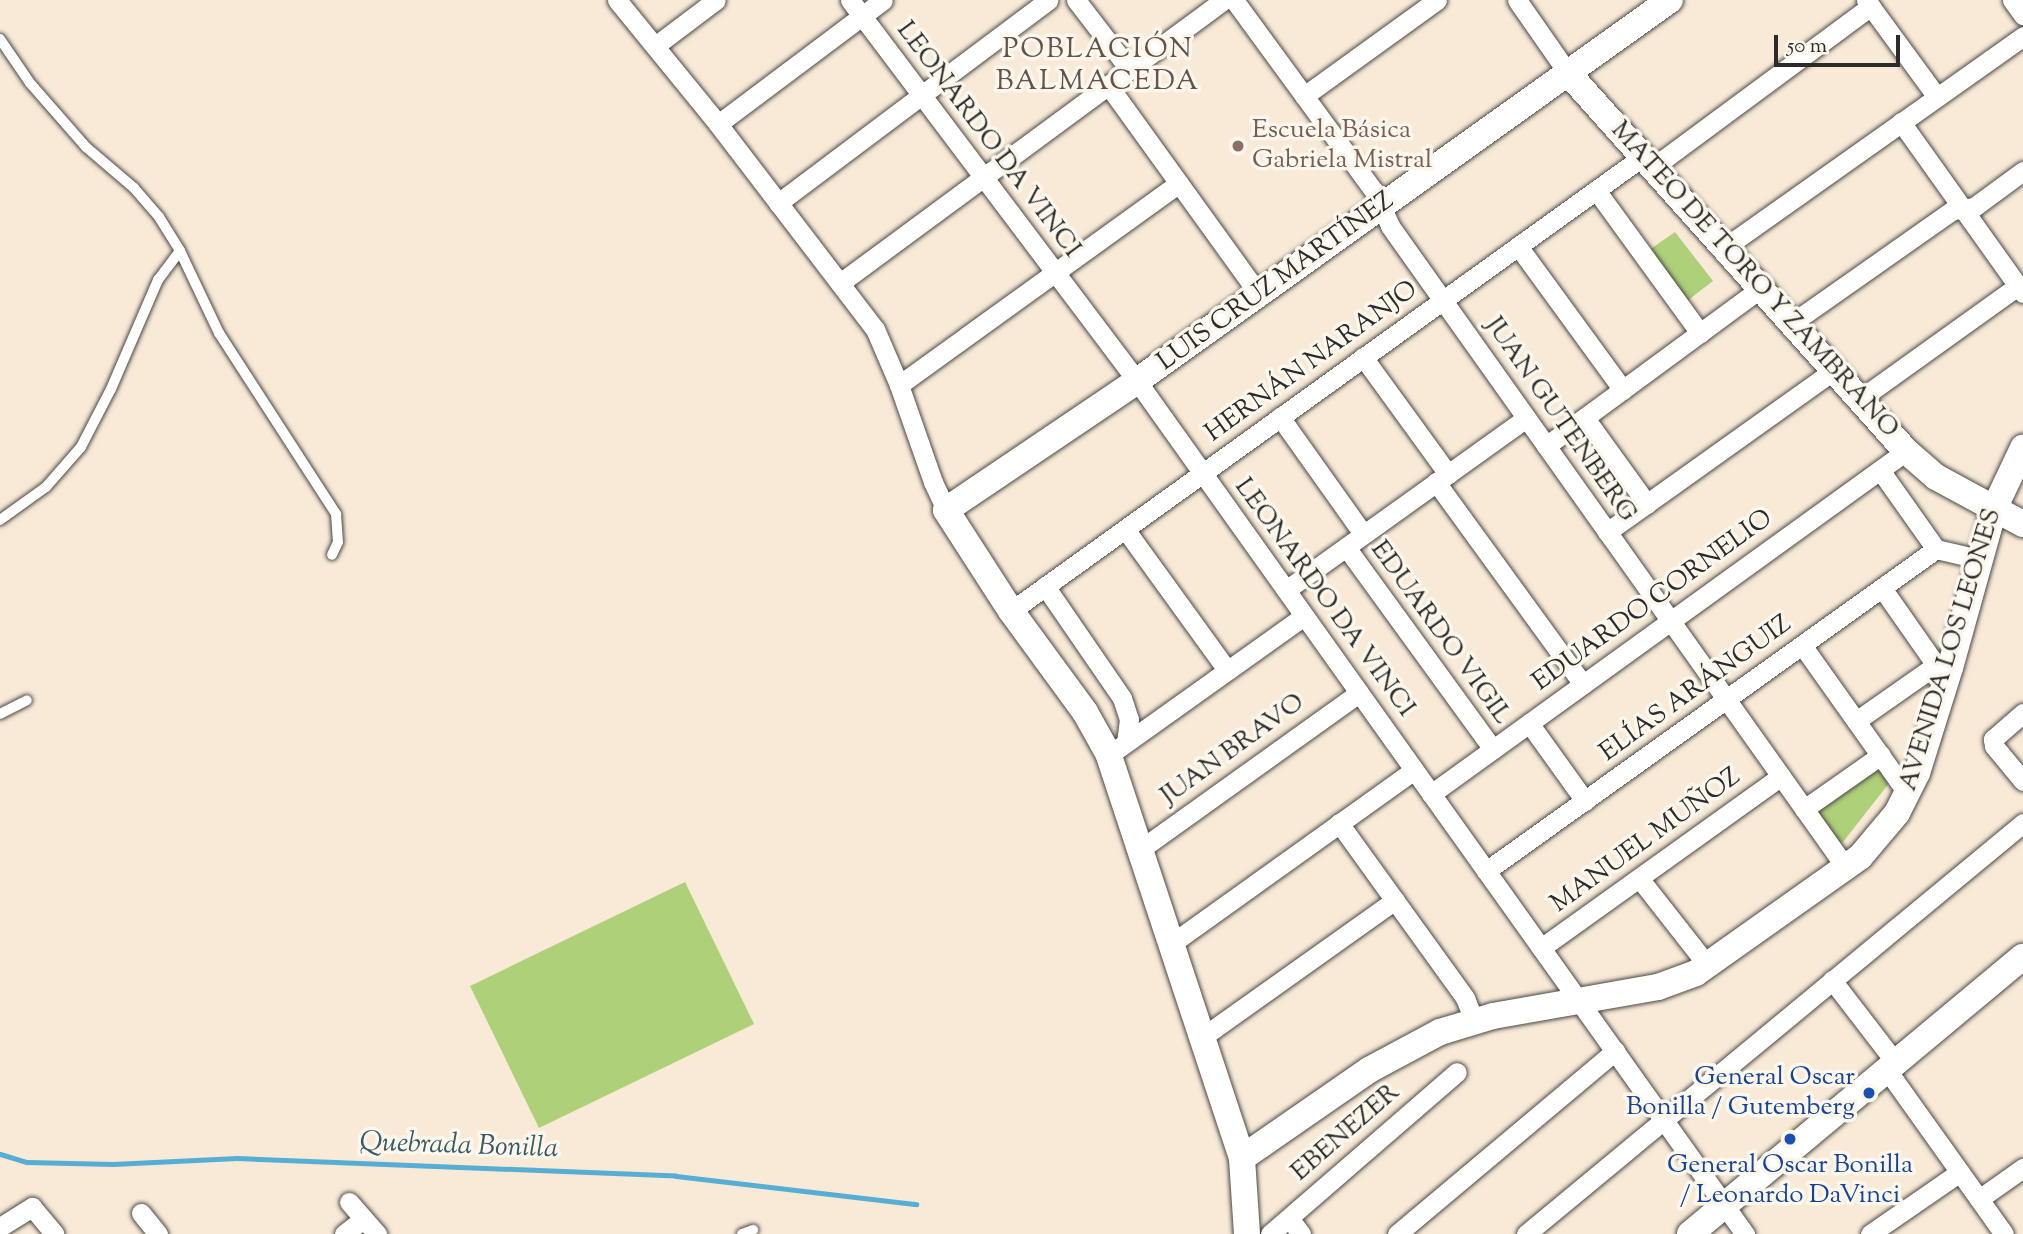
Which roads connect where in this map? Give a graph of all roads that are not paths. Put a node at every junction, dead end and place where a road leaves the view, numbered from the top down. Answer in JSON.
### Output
{"nodes":[{"id":1,"x":617,"y":0,"type":"edge"},
{"id":2,"x":716,"y":0,"type":"edge"},
{"id":3,"x":883,"y":0,"type":"edge"},
{"id":4,"x":1048,"y":0,"type":"edge"},
{"id":5,"x":1076,"y":0,"type":"edge"},
{"id":6,"x":1224,"y":0,"type":"edge"},
{"id":7,"x":1234,"y":0,"type":"edge"},
{"id":8,"x":1437,"y":0,"type":"edge"},
{"id":9,"x":1517,"y":0,"type":"edge"},
{"id":10,"x":1670,"y":0,"type":"edge"},
{"id":11,"x":2012,"y":0,"type":"edge"},
{"id":12,"x":1868,"y":3,"type":"edge"},
{"id":13,"x":856,"y":8,"type":"edge"},
{"id":14,"x":2023,"y":15,"type":"edge"},
{"id":15,"x":2023,"y":36,"type":"edge"},
{"id":16,"x":0,"y":40,"type":"edge"},
{"id":17,"x":655,"y":47,"type":"junction"},
{"id":18,"x":1130,"y":69,"type":"junction"},
{"id":19,"x":1568,"y":73,"type":"junction"},
{"id":20,"x":1108,"y":85,"type":"junction"},
{"id":21,"x":922,"y":95,"type":"junction"},
{"id":22,"x":1304,"y":96,"type":"junction"},
{"id":23,"x":1937,"y":97,"type":"junction"},
{"id":24,"x":1901,"y":122,"type":"junction"},
{"id":25,"x":718,"y":124,"type":"junction"},
{"id":26,"x":1647,"y":162,"type":"junction"},
{"id":27,"x":2023,"y":171,"type":"edge"},
{"id":28,"x":983,"y":177,"type":"junction"},
{"id":29,"x":1179,"y":183,"type":"junction"},
{"id":30,"x":1596,"y":190,"type":"junction"},
{"id":31,"x":778,"y":203,"type":"junction"},
{"id":32,"x":1381,"y":206,"type":"junction"},
{"id":33,"x":1963,"y":209,"type":"junction"},
{"id":34,"x":1518,"y":246,"type":"junction"},
{"id":35,"x":1724,"y":248,"type":"junction"},
{"id":36,"x":180,"y":251,"type":"junction"},
{"id":37,"x":1055,"y":272,"type":"junction"},
{"id":38,"x":840,"y":283,"type":"junction"},
{"id":39,"x":1761,"y":288,"type":"junction"},
{"id":40,"x":2021,"y":289,"type":"edge"},
{"id":41,"x":1259,"y":294,"type":"junction"},
{"id":42,"x":1443,"y":300,"type":"junction"},
{"id":43,"x":1792,"y":323,"type":"junction"},
{"id":44,"x":1700,"y":333,"type":"junction"},
{"id":45,"x":1363,"y":357,"type":"junction"},
{"id":46,"x":1834,"y":370,"type":"junction"},
{"id":47,"x":1137,"y":381,"type":"junction"},
{"id":48,"x":899,"y":385,"type":"junction"},
{"id":49,"x":1623,"y":390,"type":"junction"},
{"id":50,"x":1860,"y":399,"type":"junction"},
{"id":51,"x":1280,"y":417,"type":"junction"},
{"id":52,"x":1526,"y":418,"type":"junction"},
{"id":53,"x":1585,"y":418,"type":"junction"},
{"id":54,"x":1546,"y":446,"type":"junction"},
{"id":55,"x":2023,"y":448,"type":"edge"},
{"id":56,"x":1906,"y":451,"type":"junction"},
{"id":57,"x":1880,"y":470,"type":"junction"},
{"id":58,"x":1202,"y":473,"type":"junction"},
{"id":59,"x":1442,"y":478,"type":"junction"},
{"id":60,"x":1647,"y":504,"type":"junction"},
{"id":61,"x":1994,"y":509,"type":"junction"},
{"id":62,"x":946,"y":510,"type":"junction"},
{"id":63,"x":0,"y":520,"type":"edge"},
{"id":64,"x":2023,"y":524,"type":"edge"},
{"id":65,"x":1125,"y":528,"type":"junction"},
{"id":66,"x":1607,"y":532,"type":"junction"},
{"id":67,"x":1363,"y":534,"type":"junction"},
{"id":68,"x":1346,"y":547,"type":"junction"},
{"id":69,"x":1936,"y":549,"type":"junction"},
{"id":70,"x":332,"y":555,"type":"dead end"},
{"id":71,"x":1979,"y":559,"type":"junction"},
{"id":72,"x":1045,"y":586,"type":"junction"},
{"id":73,"x":1882,"y":588,"type":"junction"},
{"id":74,"x":1286,"y":590,"type":"junction"},
{"id":75,"x":1012,"y":611,"type":"junction"},
{"id":76,"x":1304,"y":616,"type":"junction"},
{"id":77,"x":1671,"y":621,"type":"junction"},
{"id":78,"x":1802,"y":645,"type":"junction"},
{"id":79,"x":1943,"y":666,"type":"junction"},
{"id":80,"x":1227,"y":670,"type":"junction"},
{"id":81,"x":1583,"y":684,"type":"junction"},
{"id":82,"x":1359,"y":693,"type":"junction"},
{"id":83,"x":1726,"y":699,"type":"junction"},
{"id":84,"x":27,"y":700,"type":"dead end"},
{"id":85,"x":2023,"y":713,"type":"edge"},
{"id":86,"x":0,"y":714,"type":"edge"},
{"id":87,"x":1856,"y":721,"type":"junction"},
{"id":88,"x":1529,"y":723,"type":"junction"},
{"id":89,"x":1118,"y":749,"type":"junction"},
{"id":90,"x":1493,"y":749,"type":"junction"},
{"id":91,"x":1881,"y":755,"type":"junction"},
{"id":92,"x":1414,"y":770,"type":"junction"},
{"id":93,"x":1781,"y":776,"type":"junction"},
{"id":94,"x":2023,"y":781,"type":"edge"},
{"id":95,"x":1431,"y":794,"type":"junction"},
{"id":96,"x":1908,"y":794,"type":"junction"},
{"id":97,"x":1585,"y":800,"type":"junction"},
{"id":98,"x":1804,"y":810,"type":"junction"},
{"id":99,"x":1339,"y":823,"type":"junction"},
{"id":100,"x":2023,"y":823,"type":"edge"},
{"id":101,"x":1138,"y":851,"type":"junction"},
{"id":102,"x":1847,"y":869,"type":"junction"},
{"id":103,"x":1486,"y":871,"type":"junction"},
{"id":104,"x":1639,"y":878,"type":"junction"},
{"id":105,"x":1395,"y":900,"type":"junction"},
{"id":106,"x":1171,"y":944,"type":"junction"},
{"id":107,"x":1541,"y":948,"type":"junction"},
{"id":108,"x":2023,"y":957,"type":"edge"},
{"id":109,"x":1708,"y":966,"type":"junction"},
{"id":110,"x":1832,"y":980,"type":"junction"},
{"id":111,"x":1581,"y":1002,"type":"junction"},
{"id":112,"x":1474,"y":1020,"type":"junction"},
{"id":113,"x":1201,"y":1038,"type":"junction"},
{"id":114,"x":1615,"y":1051,"type":"junction"},
{"id":115,"x":1891,"y":1067,"type":"junction"},
{"id":116,"x":1457,"y":1072,"type":"dead end"},
{"id":117,"x":1663,"y":1119,"type":"junction"},
{"id":118,"x":1242,"y":1158,"type":"junction"},
{"id":119,"x":2023,"y":1168,"type":"edge"},
{"id":120,"x":1960,"y":1172,"type":"junction"},
{"id":121,"x":1979,"y":1199,"type":"junction"},
{"id":122,"x":349,"y":1202,"type":"dead end"},
{"id":123,"x":1725,"y":1205,"type":"junction"},
{"id":124,"x":141,"y":1213,"type":"dead end"},
{"id":125,"x":1289,"y":1217,"type":"junction"},
{"id":126,"x":363,"y":1219,"type":"junction"},
{"id":127,"x":0,"y":1227,"type":"edge"},
{"id":128,"x":753,"y":1230,"type":"dead end"},
{"id":129,"x":55,"y":1234,"type":"edge"},
{"id":130,"x":158,"y":1234,"type":"edge"},
{"id":131,"x":344,"y":1234,"type":"edge"},
{"id":132,"x":377,"y":1234,"type":"edge"},
{"id":133,"x":742,"y":1234,"type":"edge"},
{"id":134,"x":1247,"y":1234,"type":"edge"},
{"id":135,"x":1270,"y":1234,"type":"edge"},
{"id":136,"x":1301,"y":1234,"type":"edge"},
{"id":137,"x":1397,"y":1234,"type":"edge"},
{"id":138,"x":1526,"y":1234,"type":"edge"},
{"id":139,"x":1690,"y":1234,"type":"edge"},
{"id":140,"x":1745,"y":1234,"type":"edge"},
{"id":141,"x":1870,"y":1234,"type":"edge"},
{"id":142,"x":2004,"y":1234,"type":"edge"}],
"edges":[{"from":1,"to":17,"type":"street"},
{"from":2,"to":17,"type":"street"},
{"from":3,"to":13,"type":"street"},
{"from":4,"to":21,"type":"street"},
{"from":5,"to":18,"type":"street"},
{"from":6,"to":18,"type":"street"},
{"from":7,"to":22,"type":"street","name":"JUAN GUTENBERG"},
{"from":8,"to":22,"type":"street"},
{"from":9,"to":19,"type":"street","name":"MATEO DE TORO Y ZAMBRANO"},
{"from":10,"to":19,"type":"street","name":"LUIS CRUZ MARTÍNEZ"},
{"from":11,"to":14,"type":"street"},
{"from":12,"to":23,"type":"street"},
{"from":12,"to":26,"type":"street","name":"HERNÁN NARANJO"},
{"from":13,"to":21,"type":"street","name":"LEONARDO DA VINCI"},
{"from":13,"to":25,"type":"street"},
{"from":15,"to":23,"type":"street"},
{"from":16,"to":36,"type":"lane"},
{"from":17,"to":25,"type":"street"},
{"from":18,"to":20,"type":"street"},
{"from":19,"to":26,"type":"street","name":"MATEO DE TORO Y ZAMBRANO"},
{"from":19,"to":32,"type":"street","name":"LUIS CRUZ MARTÍNEZ"},
{"from":20,"to":28,"type":"street"},
{"from":20,"to":29,"type":"street"},
{"from":21,"to":28,"type":"street","name":"LEONARDO DA VINCI"},
{"from":21,"to":31,"type":"street"},
{"from":22,"to":32,"type":"street","name":"JUAN GUTENBERG"},
{"from":23,"to":24,"type":"street"},
{"from":24,"to":33,"type":"street"},
{"from":24,"to":35,"type":"street"},
{"from":25,"to":31,"type":"street"},
{"from":26,"to":30,"type":"street","name":"HERNÁN NARANJO"},
{"from":26,"to":35,"type":"street","name":"MATEO DE TORO Y ZAMBRANO"},
{"from":27,"to":33,"type":"street"},
{"from":28,"to":37,"type":"street","name":"LEONARDO DA VINCI"},
{"from":28,"to":38,"type":"street"},
{"from":29,"to":37,"type":"street"},
{"from":29,"to":41,"type":"street"},
{"from":30,"to":34,"type":"street","name":"HERNÁN NARANJO"},
{"from":30,"to":44,"type":"street"},
{"from":31,"to":38,"type":"street"},
{"from":32,"to":41,"type":"street","name":"LUIS CRUZ MARTÍNEZ"},
{"from":32,"to":42,"type":"street","name":"JUAN GUTENBERG"},
{"from":33,"to":40,"type":"street"},
{"from":33,"to":43,"type":"street"},
{"from":34,"to":42,"type":"street","name":"HERNÁN NARANJO"},
{"from":34,"to":49,"type":"street"},
{"from":35,"to":39,"type":"street","name":"MATEO DE TORO Y ZAMBRANO"},
{"from":36,"to":63,"type":"lane"},
{"from":36,"to":70,"type":"lane"},
{"from":37,"to":47,"type":"street","name":"LEONARDO DA VINCI"},
{"from":37,"to":48,"type":"street"},
{"from":38,"to":48,"type":"street"},
{"from":39,"to":43,"type":"street","name":"MATEO DE TORO Y ZAMBRANO"},
{"from":39,"to":44,"type":"street"},
{"from":40,"to":50,"type":"street"},
{"from":41,"to":47,"type":"street","name":"LUIS CRUZ MARTÍNEZ"},
{"from":42,"to":45,"type":"street","name":"HERNÁN NARANJO"},
{"from":42,"to":52,"type":"street","name":"JUAN GUTENBERG"},
{"from":43,"to":46,"type":"street","name":"MATEO DE TORO Y ZAMBRANO"},
{"from":44,"to":49,"type":"street"},
{"from":45,"to":51,"type":"street","name":"HERNÁN NARANJO"},
{"from":45,"to":59,"type":"street"},
{"from":46,"to":50,"type":"street","name":"MATEO DE TORO Y ZAMBRANO"},
{"from":46,"to":60,"type":"street"},
{"from":47,"to":58,"type":"street","name":"LEONARDO DA VINCI"},
{"from":47,"to":62,"type":"street","name":"LUIS CRUZ MARTÍNEZ"},
{"from":48,"to":62,"type":"street"},
{"from":49,"to":53,"type":"street"},
{"from":50,"to":56,"type":"street","name":"MATEO DE TORO Y ZAMBRANO"},
{"from":51,"to":58,"type":"street","name":"HERNÁN NARANJO"},
{"from":51,"to":67,"type":"street","name":"EDUARDO VIGIL"},
{"from":52,"to":54,"type":"street","name":"JUAN GUTENBERG"},
{"from":52,"to":59,"type":"street"},
{"from":53,"to":54,"type":"street"},
{"from":53,"to":60,"type":"street"},
{"from":54,"to":66,"type":"street","name":"JUAN GUTENBERG"},
{"from":55,"to":61,"type":"street","name":"AVENIDA LOS LEONES"},
{"from":56,"to":57,"type":"street","name":"EDUARDO CORNELIO"},
{"from":56,"to":61,"type":"street","name":"MATEO DE TORO Y ZAMBRANO"},
{"from":57,"to":69,"type":"street","name":"MATEO DE TORO Y ZAMBRANO"},
{"from":57,"to":77,"type":"street","name":"EDUARDO CORNELIO"},
{"from":58,"to":65,"type":"street","name":"HERNÁN NARANJO"},
{"from":58,"to":74,"type":"street","name":"LEONARDO DA VINCI"},
{"from":59,"to":67,"type":"street"},
{"from":59,"to":81,"type":"street"},
{"from":60,"to":66,"type":"street"},
{"from":61,"to":64,"type":"street","name":"MATEO DE TORO Y ZAMBRANO"},
{"from":61,"to":71,"type":"street","name":"AVENIDA LOS LEONES"},
{"from":62,"to":75,"type":"street"},
{"from":65,"to":72,"type":"street","name":"HERNÁN NARANJO"},
{"from":65,"to":80,"type":"street"},
{"from":66,"to":77,"type":"street","name":"JUAN GUTENBERG"},
{"from":67,"to":68,"type":"street"},
{"from":68,"to":74,"type":"street"},
{"from":68,"to":90,"type":"street","name":"EDUARDO VIGIL"},
{"from":69,"to":71,"type":"street"},
{"from":69,"to":73,"type":"street","name":"ELÍAS ARÁNGUIZ"},
{"from":71,"to":79,"type":"street","name":"AVENIDA LOS LEONES"},
{"from":72,"to":75,"type":"street","name":"HERNÁN NARANJO"},
{"from":72,"to":89,"type":"street"},
{"from":73,"to":78,"type":"street","name":"ELÍAS ARÁNGUIZ"},
{"from":73,"to":79,"type":"street"},
{"from":74,"to":76,"type":"street","name":"LEONARDO DA VINCI"},
{"from":75,"to":89,"type":"street"},
{"from":76,"to":80,"type":"street"},
{"from":76,"to":82,"type":"street","name":"LEONARDO DA VINCI"},
{"from":77,"to":81,"type":"street","name":"EDUARDO CORNELIO"},
{"from":77,"to":83,"type":"street","name":"JUAN GUTENBERG"},
{"from":78,"to":83,"type":"street","name":"ELÍAS ARÁNGUIZ"},
{"from":78,"to":87,"type":"street"},
{"from":79,"to":87,"type":"street"},
{"from":79,"to":96,"type":"street","name":"AVENIDA LOS LEONES"},
{"from":80,"to":89,"type":"street"},
{"from":81,"to":88,"type":"street","name":"EDUARDO CORNELIO"},
{"from":82,"to":92,"type":"street","name":"LEONARDO DA VINCI"},
{"from":82,"to":101,"type":"street","name":"JUAN BRAVO"},
{"from":83,"to":93,"type":"street","name":"JUAN GUTENBERG"},
{"from":83,"to":97,"type":"street","name":"ELÍAS ARÁNGUIZ"},
{"from":84,"to":86,"type":"lane"},
{"from":85,"to":94,"type":"street"},
{"from":87,"to":91,"type":"street"},
{"from":88,"to":90,"type":"street","name":"EDUARDO CORNELIO"},
{"from":88,"to":97,"type":"street","name":"EDUARDO VIGIL"},
{"from":89,"to":101,"type":"street"},
{"from":90,"to":95,"type":"street","name":"EDUARDO CORNELIO"},
{"from":91,"to":96,"type":"street"},
{"from":91,"to":98,"type":"street"},
{"from":92,"to":95,"type":"street","name":"LEONARDO DA VINCI"},
{"from":92,"to":99,"type":"street"},
{"from":93,"to":98,"type":"street","name":"JUAN GUTENBERG"},
{"from":93,"to":104,"type":"street","name":"MANUEL MUÑOZ"},
{"from":95,"to":103,"type":"street","name":"LEONARDO DA VINCI"},
{"from":96,"to":102,"type":"street","name":"AVENIDA LOS LEONES"},
{"from":97,"to":103,"type":"street","name":"ELÍAS ARÁNGUIZ"},
{"from":98,"to":102,"type":"street","name":"JUAN GUTENBERG"},
{"from":99,"to":105,"type":"street"},
{"from":99,"to":106,"type":"street"},
{"from":100,"to":110,"type":"street"},
{"from":101,"to":106,"type":"street"},
{"from":102,"to":109,"type":"street","name":"AVENIDA LOS LEONES"},
{"from":103,"to":107,"type":"street","name":"LEONARDO DA VINCI"},
{"from":104,"to":107,"type":"street","name":"MANUEL MUÑOZ"},
{"from":104,"to":109,"type":"street"},
{"from":105,"to":112,"type":"street"},
{"from":105,"to":113,"type":"street"},
{"from":106,"to":113,"type":"street"},
{"from":107,"to":111,"type":"street","name":"LEONARDO DA VINCI"},
{"from":108,"to":115,"type":"street"},
{"from":109,"to":111,"type":"street","name":"AVENIDA LOS LEONES"},
{"from":110,"to":115,"type":"street"},
{"from":110,"to":117,"type":"street"},
{"from":111,"to":112,"type":"street","name":"AVENIDA LOS LEONES"},
{"from":111,"to":114,"type":"street","name":"LEONARDO DA VINCI"},
{"from":112,"to":118,"type":"street","name":"AVENIDA LOS LEONES"},
{"from":113,"to":118,"type":"street"},
{"from":114,"to":117,"type":"street","name":"LEONARDO DA VINCI"},
{"from":114,"to":137,"type":"street"},
{"from":115,"to":120,"type":"street"},
{"from":115,"to":123,"type":"street"},
{"from":116,"to":125,"type":"street","name":"EBENEZER"},
{"from":117,"to":123,"type":"street","name":"LEONARDO DA VINCI"},
{"from":117,"to":138,"type":"street"},
{"from":118,"to":134,"type":"street"},
{"from":119,"to":121,"type":"street"},
{"from":120,"to":121,"type":"street"},
{"from":120,"to":141,"type":"street"},
{"from":121,"to":142,"type":"street"},
{"from":122,"to":126,"type":"street"},
{"from":123,"to":139,"type":"street"},
{"from":123,"to":140,"type":"street","name":"LEONARDO DA VINCI"},
{"from":124,"to":130,"type":"street"},
{"from":125,"to":135,"type":"street","name":"EBENEZER"},
{"from":125,"to":136,"type":"street"},
{"from":126,"to":131,"type":"street"},
{"from":126,"to":132,"type":"street"},
{"from":127,"to":129,"type":"street"},
{"from":128,"to":133,"type":"lane"}]}
